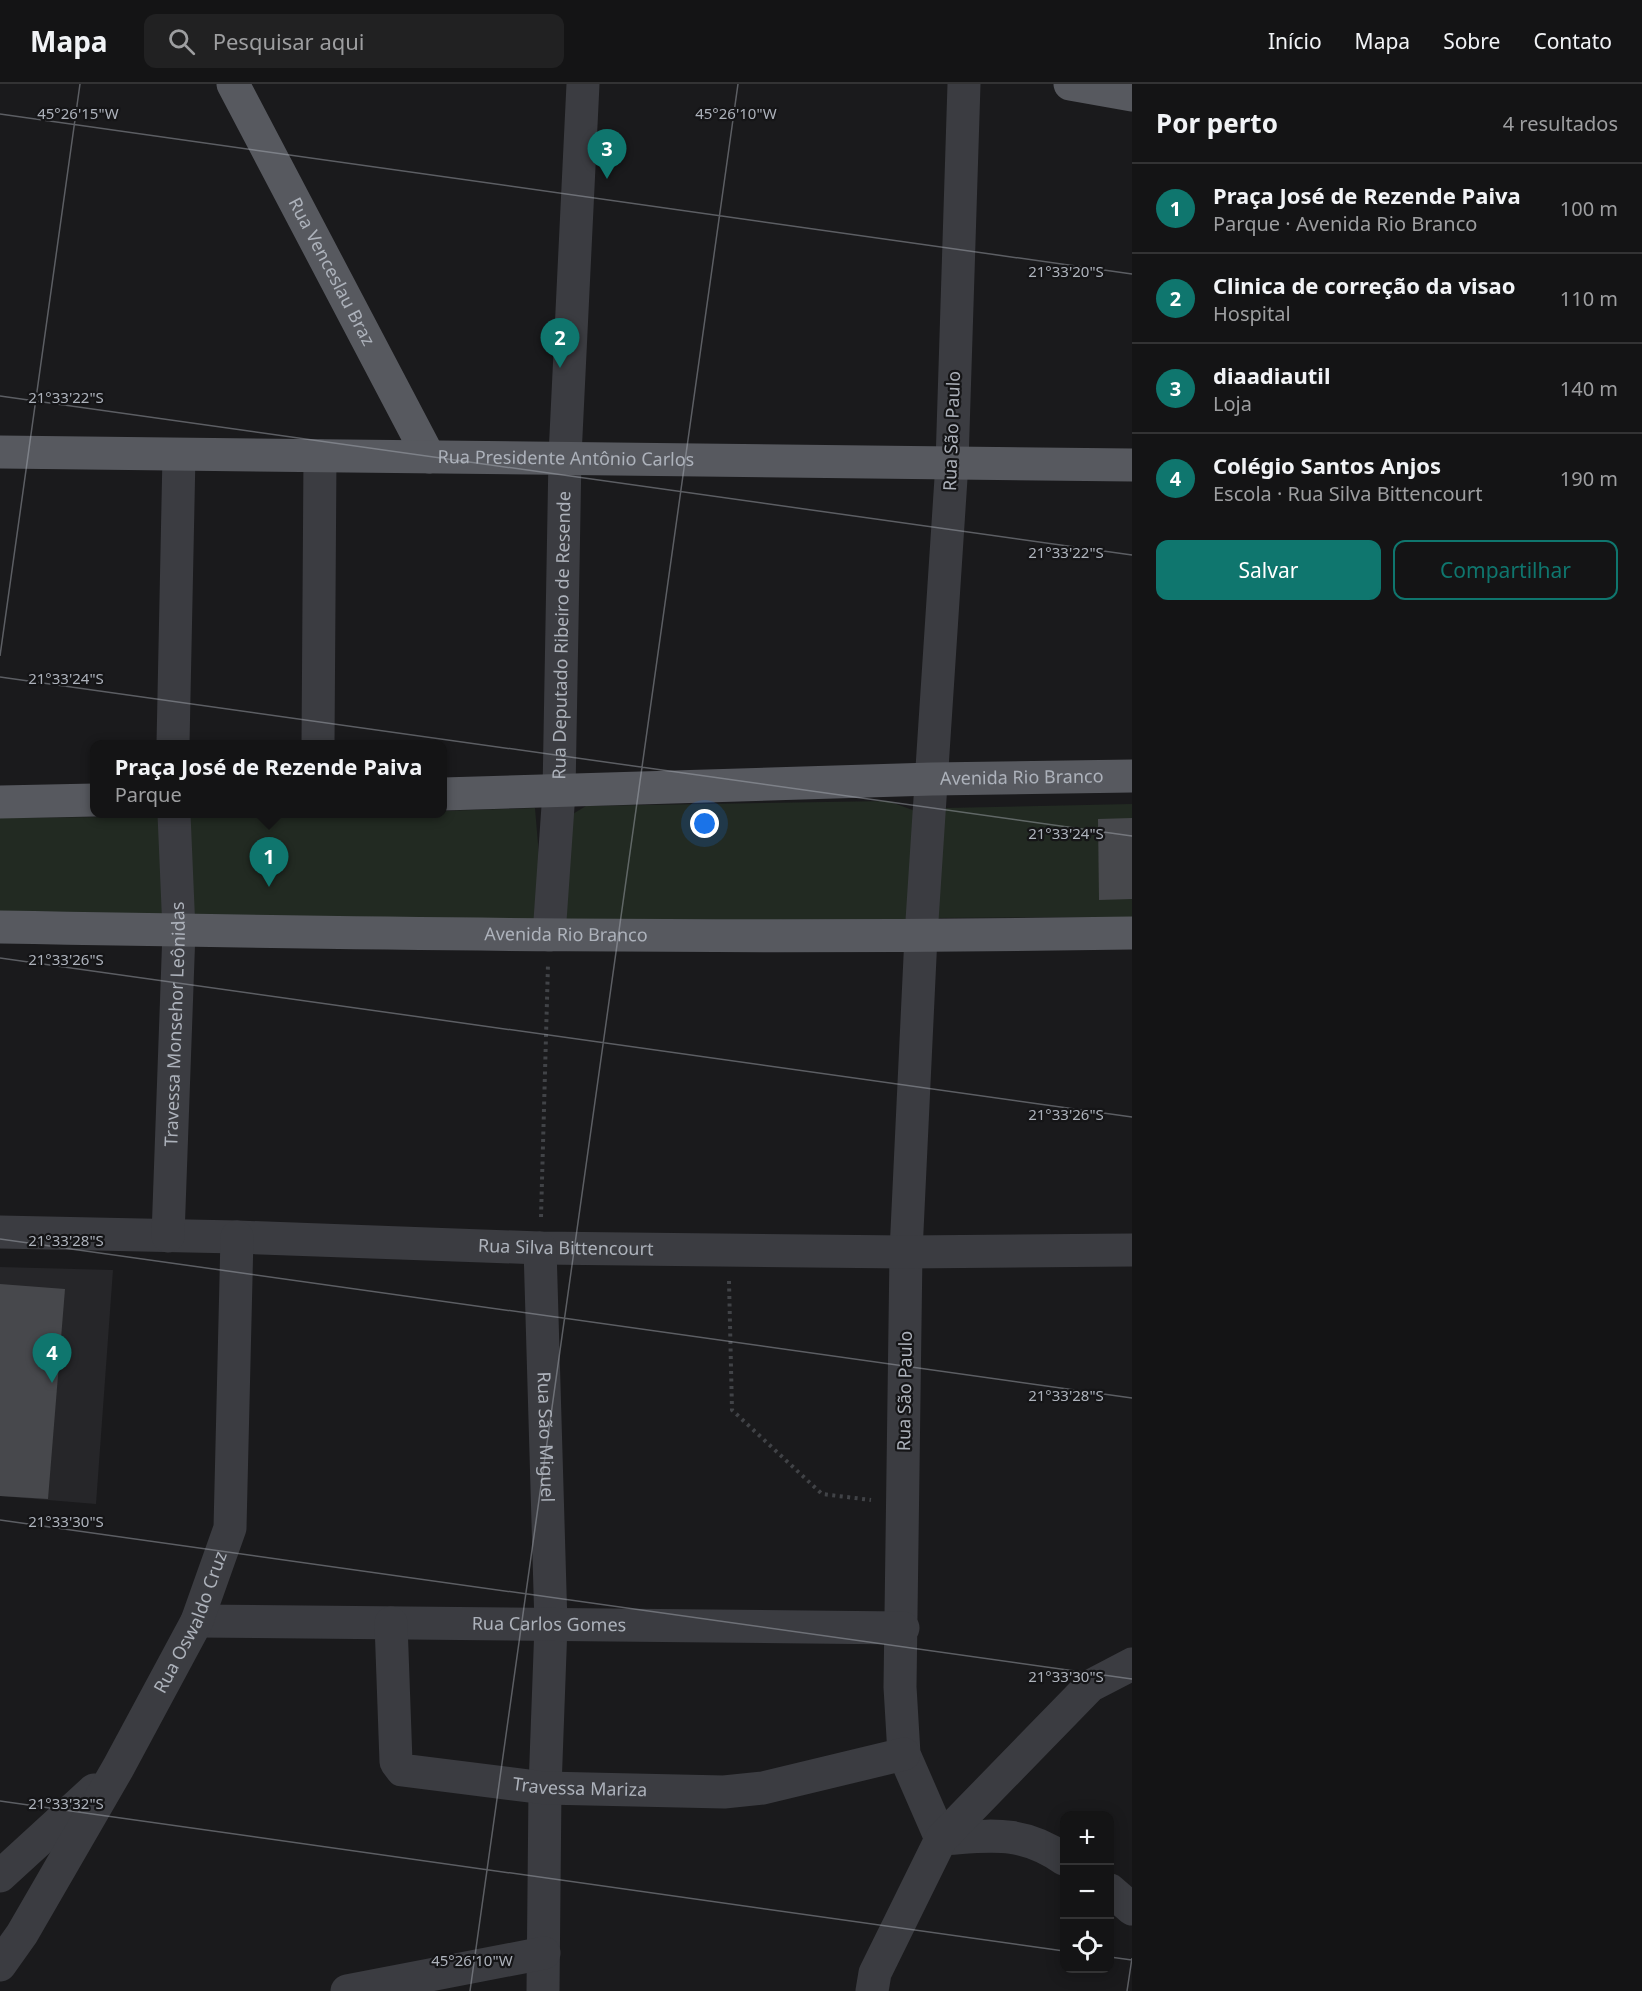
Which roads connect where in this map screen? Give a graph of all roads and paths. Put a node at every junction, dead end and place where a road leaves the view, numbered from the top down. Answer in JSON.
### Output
{"nodes":[{"id":1,"x":233,"y":84,"type":"edge"},
{"id":2,"x":583,"y":84,"type":"edge"},
{"id":3,"x":964,"y":84,"type":"edge"},
{"id":4,"x":1070,"y":84,"type":"edge"},
{"id":5,"x":1132,"y":95,"type":"edge"},
{"id":6,"x":0,"y":452,"type":"edge"},
{"id":7,"x":179,"y":455,"type":"junction"},
{"id":8,"x":320,"y":456,"type":"junction"},
{"id":9,"x":564,"y":456,"type":"junction"},
{"id":10,"x":429,"y":457,"type":"junction"},
{"id":11,"x":952,"y":464,"type":"junction"},
{"id":12,"x":1132,"y":465,"type":"edge"},
{"id":13,"x":173,"y":740,"type":"edge"},
{"id":14,"x":318,"y":740,"type":"edge"},
{"id":15,"x":1132,"y":776,"type":"edge"},
{"id":16,"x":932,"y":779,"type":"junction"},
{"id":17,"x":560,"y":792,"type":"junction"},
{"id":18,"x":447,"y":794,"type":"edge"},
{"id":19,"x":90,"y":800,"type":"edge"},
{"id":20,"x":0,"y":802,"type":"edge"},
{"id":21,"x":174,"y":818,"type":"edge"},
{"id":22,"x":0,"y":927,"type":"edge"},
{"id":23,"x":179,"y":931,"type":"junction"},
{"id":24,"x":1132,"y":933,"type":"edge"},
{"id":25,"x":549,"y":935,"type":"junction"},
{"id":26,"x":921,"y":936,"type":"junction"},
{"id":27,"x":0,"y":1232,"type":"edge"},
{"id":28,"x":168,"y":1236,"type":"junction"},
{"id":29,"x":237,"y":1237,"type":"junction"},
{"id":30,"x":540,"y":1248,"type":"junction"},
{"id":31,"x":728,"y":1250,"type":"junction"},
{"id":32,"x":1132,"y":1250,"type":"edge"},
{"id":33,"x":906,"y":1252,"type":"junction"},
{"id":34,"x":903,"y":1503,"type":"junction"},
{"id":35,"x":197,"y":1622,"type":"junction"},
{"id":36,"x":391,"y":1623,"type":"junction"},
{"id":37,"x":551,"y":1625,"type":"junction"},
{"id":38,"x":903,"y":1628,"type":"junction"},
{"id":39,"x":1132,"y":1664,"type":"edge"},
{"id":40,"x":904,"y":1754,"type":"junction"},
{"id":41,"x":118,"y":1768,"type":"junction"},
{"id":42,"x":545,"y":1788,"type":"junction"},
{"id":43,"x":941,"y":1839,"type":"junction"},
{"id":44,"x":1060,"y":1856,"type":"edge"},
{"id":45,"x":0,"y":1876,"type":"edge"},
{"id":46,"x":1114,"y":1893,"type":"edge"},
{"id":47,"x":1132,"y":1909,"type":"edge"},
{"id":48,"x":544,"y":1953,"type":"junction"},
{"id":49,"x":0,"y":1965,"type":"edge"},
{"id":50,"x":347,"y":1991,"type":"edge"},
{"id":51,"x":543,"y":1991,"type":"edge"},
{"id":52,"x":872,"y":1991,"type":"edge"}],
"edges":[{"from":1,"to":10,"type":"main road","name":"Rua Venceslau Braz"},
{"from":2,"to":9,"type":"street","name":"Rua Deputado Ribeiro de Resende"},
{"from":3,"to":11,"type":"street","name":"Rua São Paulo"},
{"from":4,"to":5,"type":"main road"},
{"from":6,"to":7,"type":"main road","name":"Rua Presidente Antônio Carlos"},
{"from":7,"to":8,"type":"main road","name":"Rua Presidente Antônio Carlos"},
{"from":7,"to":13,"type":"street"},
{"from":8,"to":10,"type":"main road","name":"Rua Presidente Antônio Carlos"},
{"from":8,"to":14,"type":"street"},
{"from":9,"to":10,"type":"main road","name":"Rua Presidente Antônio Carlos"},
{"from":9,"to":11,"type":"main road","name":"Rua Presidente Antônio Carlos"},
{"from":9,"to":17,"type":"street","name":"Rua Deputado Ribeiro de Resende"},
{"from":11,"to":12,"type":"main road","name":"Rua Presidente Antônio Carlos"},
{"from":11,"to":16,"type":"street","name":"Rua São Paulo"},
{"from":15,"to":16,"type":"main road","name":"Avenida Rio Branco"},
{"from":16,"to":17,"type":"main road","name":"Avenida Rio Branco"},
{"from":16,"to":26,"type":"street","name":"Rua São Paulo"},
{"from":17,"to":18,"type":"main road","name":"Avenida Rio Branco"},
{"from":17,"to":25,"type":"street","name":"Rua Deputado Ribeiro de Resende"},
{"from":19,"to":20,"type":"main road"},
{"from":21,"to":23,"type":"street","name":"Travessa Monsehor Leônidas"},
{"from":22,"to":23,"type":"main road","name":"Avenida Rio Branco"},
{"from":23,"to":25,"type":"main road","name":"Avenida Rio Branco"},
{"from":23,"to":28,"type":"street","name":"Travessa Monsehor Leônidas"},
{"from":24,"to":26,"type":"main road","name":"Avenida Rio Branco"},
{"from":25,"to":26,"type":"main road","name":"Avenida Rio Branco"},
{"from":25,"to":30,"type":"path"},
{"from":26,"to":33,"type":"street","name":"Rua São Paulo"},
{"from":27,"to":28,"type":"street","name":"Rua Silva Bittencourt"},
{"from":28,"to":29,"type":"street","name":"Rua Silva Bittencourt"},
{"from":29,"to":30,"type":"street","name":"Rua Silva Bittencourt"},
{"from":29,"to":35,"type":"street","name":"Rua Oswaldo Cruz"},
{"from":30,"to":31,"type":"street","name":"Rua Silva Bittencourt"},
{"from":30,"to":37,"type":"street","name":"Rua São Miguel"},
{"from":31,"to":33,"type":"street","name":"Rua Silva Bittencourt"},
{"from":31,"to":34,"type":"path"},
{"from":32,"to":33,"type":"street","name":"Rua Silva Bittencourt"},
{"from":33,"to":34,"type":"street","name":"Rua São Paulo"},
{"from":34,"to":38,"type":"street","name":"Rua São Paulo"},
{"from":35,"to":36,"type":"street","name":"Rua Carlos Gomes"},
{"from":35,"to":41,"type":"street","name":"Rua Oswaldo Cruz"},
{"from":36,"to":37,"type":"street","name":"Rua Carlos Gomes"},
{"from":36,"to":42,"type":"street","name":"Travessa Mariza"},
{"from":37,"to":38,"type":"street","name":"Rua Carlos Gomes"},
{"from":37,"to":42,"type":"street"},
{"from":38,"to":40,"type":"street","name":"Rua São Paulo"},
{"from":39,"to":43,"type":"street"},
{"from":40,"to":42,"type":"street","name":"Travessa Mariza"},
{"from":40,"to":43,"type":"street","name":"Rua São Paulo"},
{"from":41,"to":45,"type":"street"},
{"from":41,"to":49,"type":"street","name":"Rua Oswaldo Cruz"},
{"from":42,"to":48,"type":"street"},
{"from":43,"to":44,"type":"street"},
{"from":43,"to":52,"type":"street"},
{"from":46,"to":47,"type":"street"},
{"from":48,"to":50,"type":"street"},
{"from":48,"to":51,"type":"street"}]}
